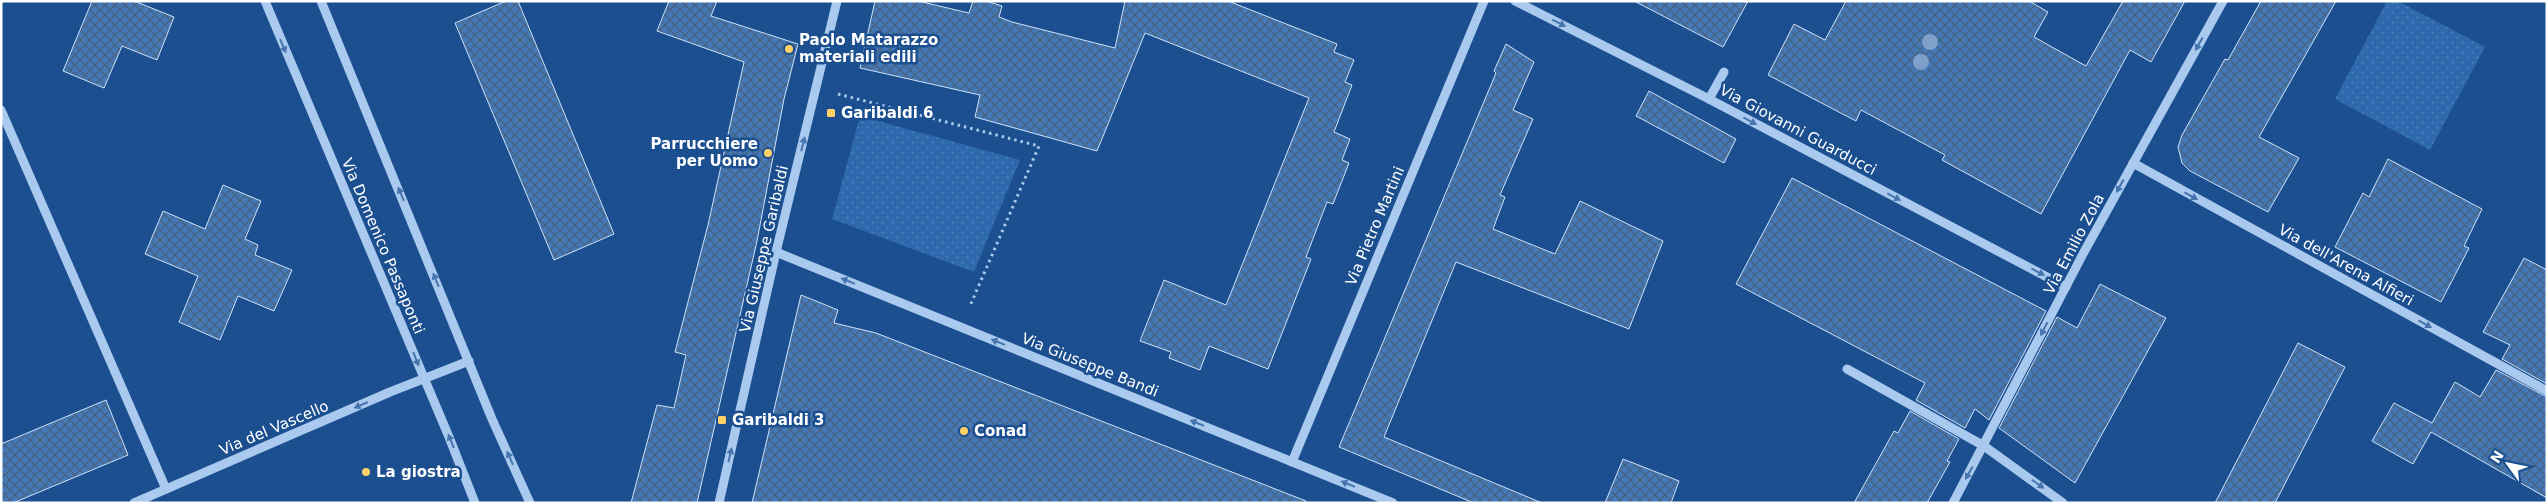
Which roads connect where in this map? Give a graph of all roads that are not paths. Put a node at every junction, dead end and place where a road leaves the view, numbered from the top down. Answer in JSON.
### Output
{"nodes":[{"id":1,"x":264,"y":1,"type":"edge"},
{"id":2,"x":321,"y":1,"type":"edge"},
{"id":3,"x":836,"y":1,"type":"edge"},
{"id":4,"x":1484,"y":1,"type":"edge"},
{"id":5,"x":1515,"y":1,"type":"edge"},
{"id":6,"x":2223,"y":1,"type":"edge"},
{"id":7,"x":1724,"y":72,"type":"dead end"},
{"id":8,"x":1709,"y":98,"type":"junction"},
{"id":9,"x":1,"y":110,"type":"edge"},
{"id":10,"x":2133,"y":163,"type":"junction"},
{"id":11,"x":776,"y":252,"type":"junction"},
{"id":12,"x":2066,"y":287,"type":"junction"},
{"id":13,"x":469,"y":361,"type":"junction"},
{"id":14,"x":1847,"y":369,"type":"dead end"},
{"id":15,"x":424,"y":380,"type":"junction"},
{"id":16,"x":2547,"y":390,"type":"edge"},
{"id":17,"x":1984,"y":446,"type":"junction"},
{"id":18,"x":1292,"y":462,"type":"junction"},
{"id":19,"x":166,"y":488,"type":"junction"},
{"id":20,"x":134,"y":503,"type":"edge"},
{"id":21,"x":475,"y":503,"type":"edge"},
{"id":22,"x":530,"y":503,"type":"edge"},
{"id":23,"x":719,"y":503,"type":"edge"},
{"id":24,"x":1393,"y":503,"type":"edge"},
{"id":25,"x":1953,"y":503,"type":"edge"},
{"id":26,"x":2064,"y":503,"type":"edge"}],
"edges":[{"from":1,"to":15,"type":"street","name":"Via Domenico Passaponti","one_way":true},
{"from":13,"to":2,"type":"street","one_way":true},
{"from":11,"to":3,"type":"street","name":"Via Giuseppe Garibaldi","one_way":true},
{"from":4,"to":18,"type":"street","name":"Via Pietro Martini"},
{"from":5,"to":8,"type":"street","name":"Via Giovanni Guarducci","one_way":true},
{"from":6,"to":10,"type":"street","name":"Via Emilio Zola","one_way":true},
{"from":7,"to":8,"type":"street"},
{"from":8,"to":12,"type":"street","name":"Via Giovanni Guarducci","one_way":true},
{"from":9,"to":19,"type":"street"},
{"from":10,"to":12,"type":"street","name":"Via Emilio Zola","one_way":true},
{"from":10,"to":16,"type":"street","name":"Via dell'Arena Alfieri","one_way":true},
{"from":18,"to":11,"type":"street","name":"Via Giuseppe Bandi","one_way":true},
{"from":23,"to":11,"type":"street","name":"Via Giuseppe Garibaldi","one_way":true},
{"from":12,"to":17,"type":"street","name":"Via Emilio Zola","one_way":true},
{"from":13,"to":15,"type":"street","name":"Via del Vascello"},
{"from":22,"to":13,"type":"street","one_way":true},
{"from":14,"to":17,"type":"street"},
{"from":15,"to":19,"type":"street","name":"Via del Vascello","one_way":true},
{"from":21,"to":15,"type":"street","name":"Via Domenico Passaponti","one_way":true},
{"from":17,"to":25,"type":"street","name":"Via Emilio Zola","one_way":true},
{"from":17,"to":26,"type":"street","one_way":true},
{"from":24,"to":18,"type":"street","name":"Via Giuseppe Bandi","one_way":true},
{"from":19,"to":20,"type":"street","name":"Via del Vascello"}]}
